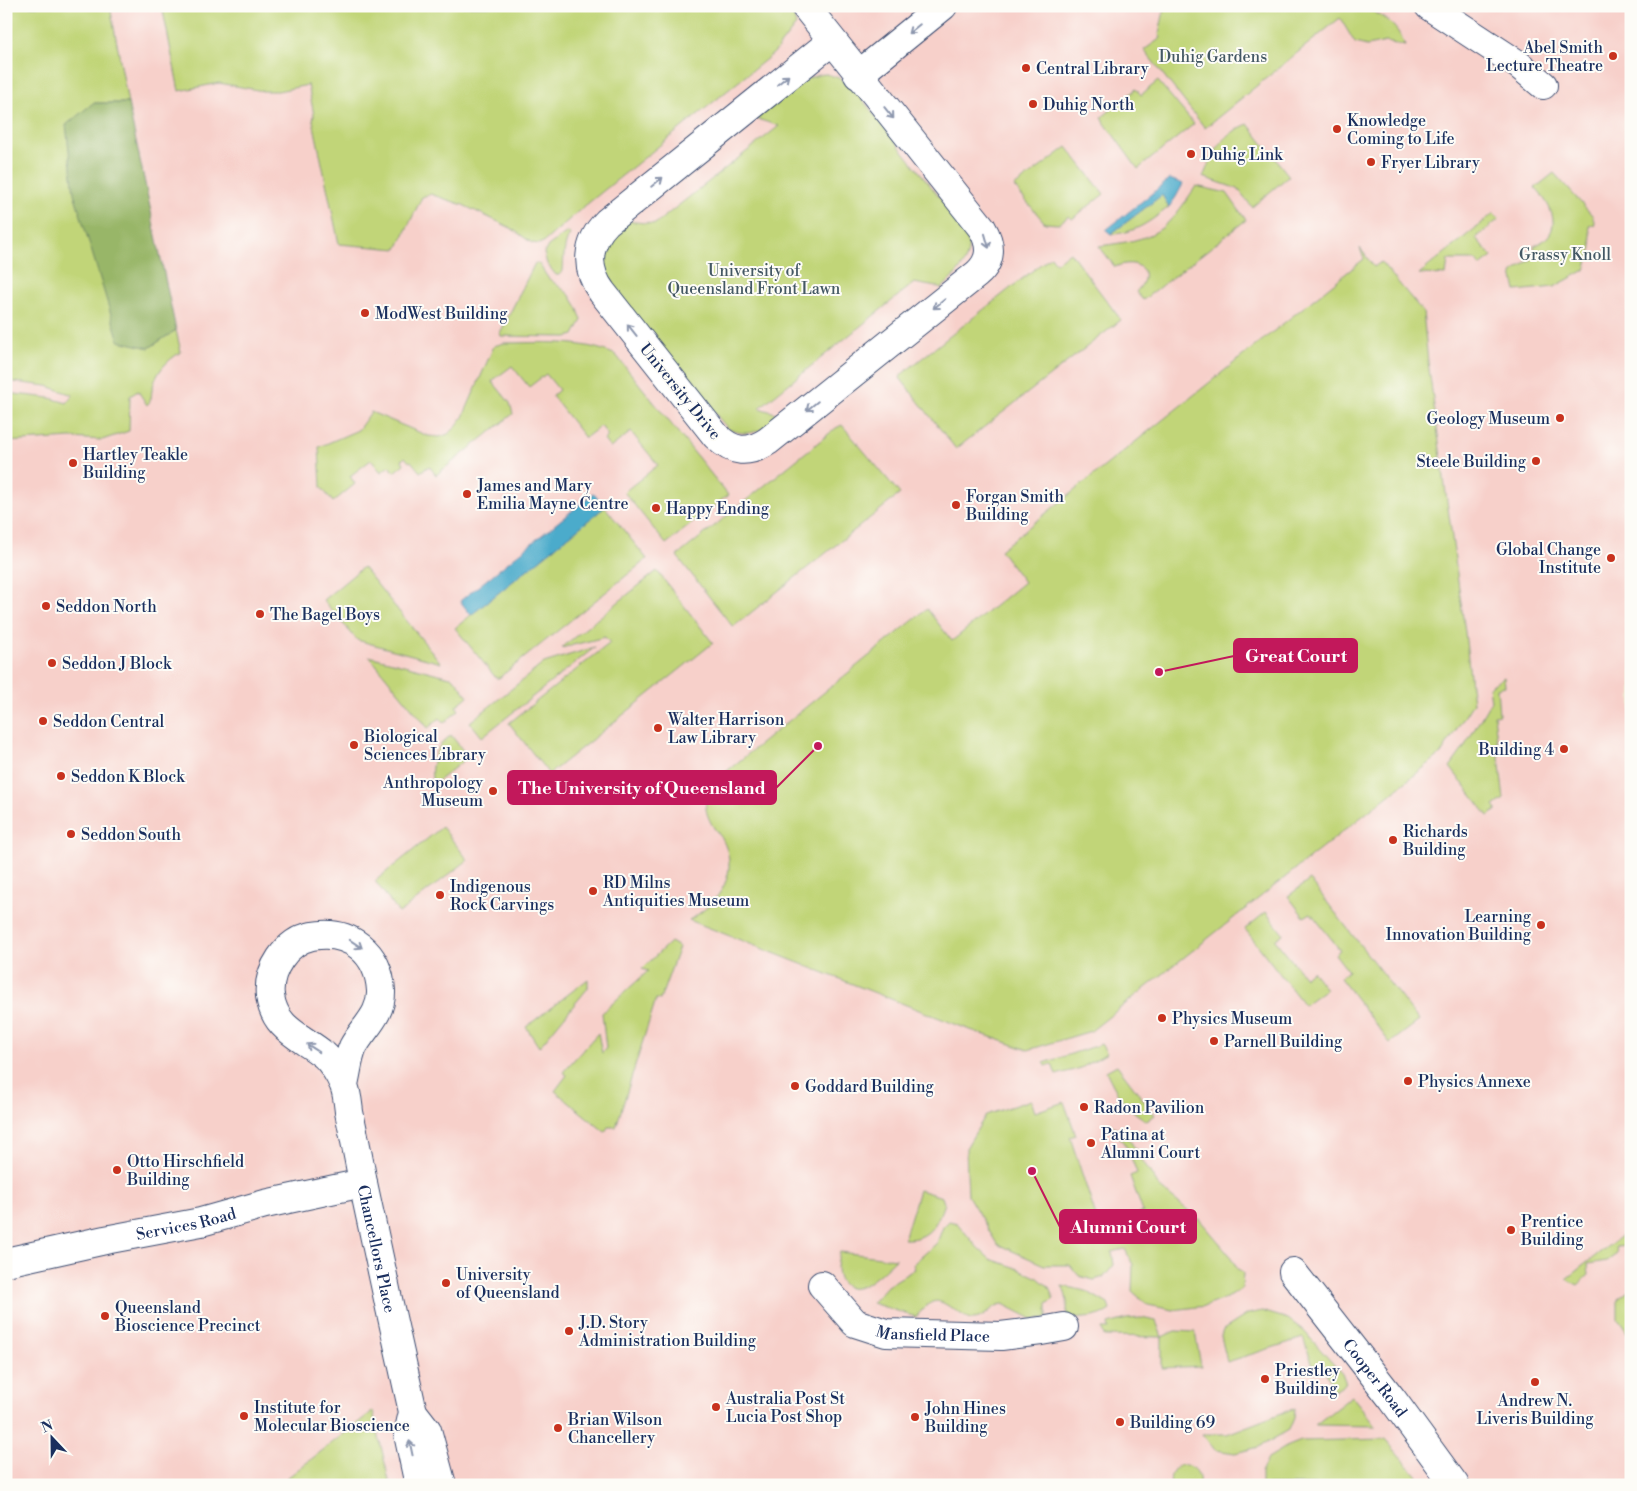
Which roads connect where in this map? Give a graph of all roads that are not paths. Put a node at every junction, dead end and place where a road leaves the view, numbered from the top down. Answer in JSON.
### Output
{"nodes":[{"id":1,"x":805,"y":6,"type":"edge"},
{"id":2,"x":943,"y":6,"type":"edge"},
{"id":3,"x":1429,"y":6,"type":"edge"},
{"id":4,"x":832,"y":41,"type":"junction"},
{"id":5,"x":858,"y":74,"type":"junction"},
{"id":6,"x":1544,"y":85,"type":"dead end"},
{"id":7,"x":344,"y":1084,"type":"junction"},
{"id":8,"x":363,"y":1183,"type":"junction"},
{"id":9,"x":6,"y":1262,"type":"edge"},
{"id":10,"x":1293,"y":1272,"type":"dead end"},
{"id":11,"x":822,"y":1285,"type":"dead end"},
{"id":12,"x":1064,"y":1327,"type":"dead end"},
{"id":13,"x":413,"y":1412,"type":"junction"},
{"id":14,"x":419,"y":1485,"type":"edge"},
{"id":15,"x":442,"y":1485,"type":"edge"},
{"id":16,"x":1456,"y":1485,"type":"edge"}],
"edges":[{"from":1,"to":4,"type":"street","name":"University Drive"},
{"from":2,"to":5,"type":"street","one_way":true},
{"from":3,"to":6,"type":"street"},
{"from":4,"to":5,"type":"street","name":"University Drive"},
{"from":5,"to":4,"type":"street","name":"University Drive","one_way":true},
{"from":7,"to":7,"type":"street","name":"Chancellors Place","one_way":true},
{"from":7,"to":8,"type":"street","name":"Chancellors Place"},
{"from":8,"to":9,"type":"street","name":"Services Road"},
{"from":8,"to":13,"type":"street","name":"Chancellors Place"},
{"from":10,"to":16,"type":"street","name":"Cooper Road"},
{"from":11,"to":12,"type":"street","name":"Mansfield Place"},
{"from":14,"to":13,"type":"street","name":"Chancellors Place","one_way":true},
{"from":13,"to":15,"type":"street","name":"Chancellors Place"}]}
